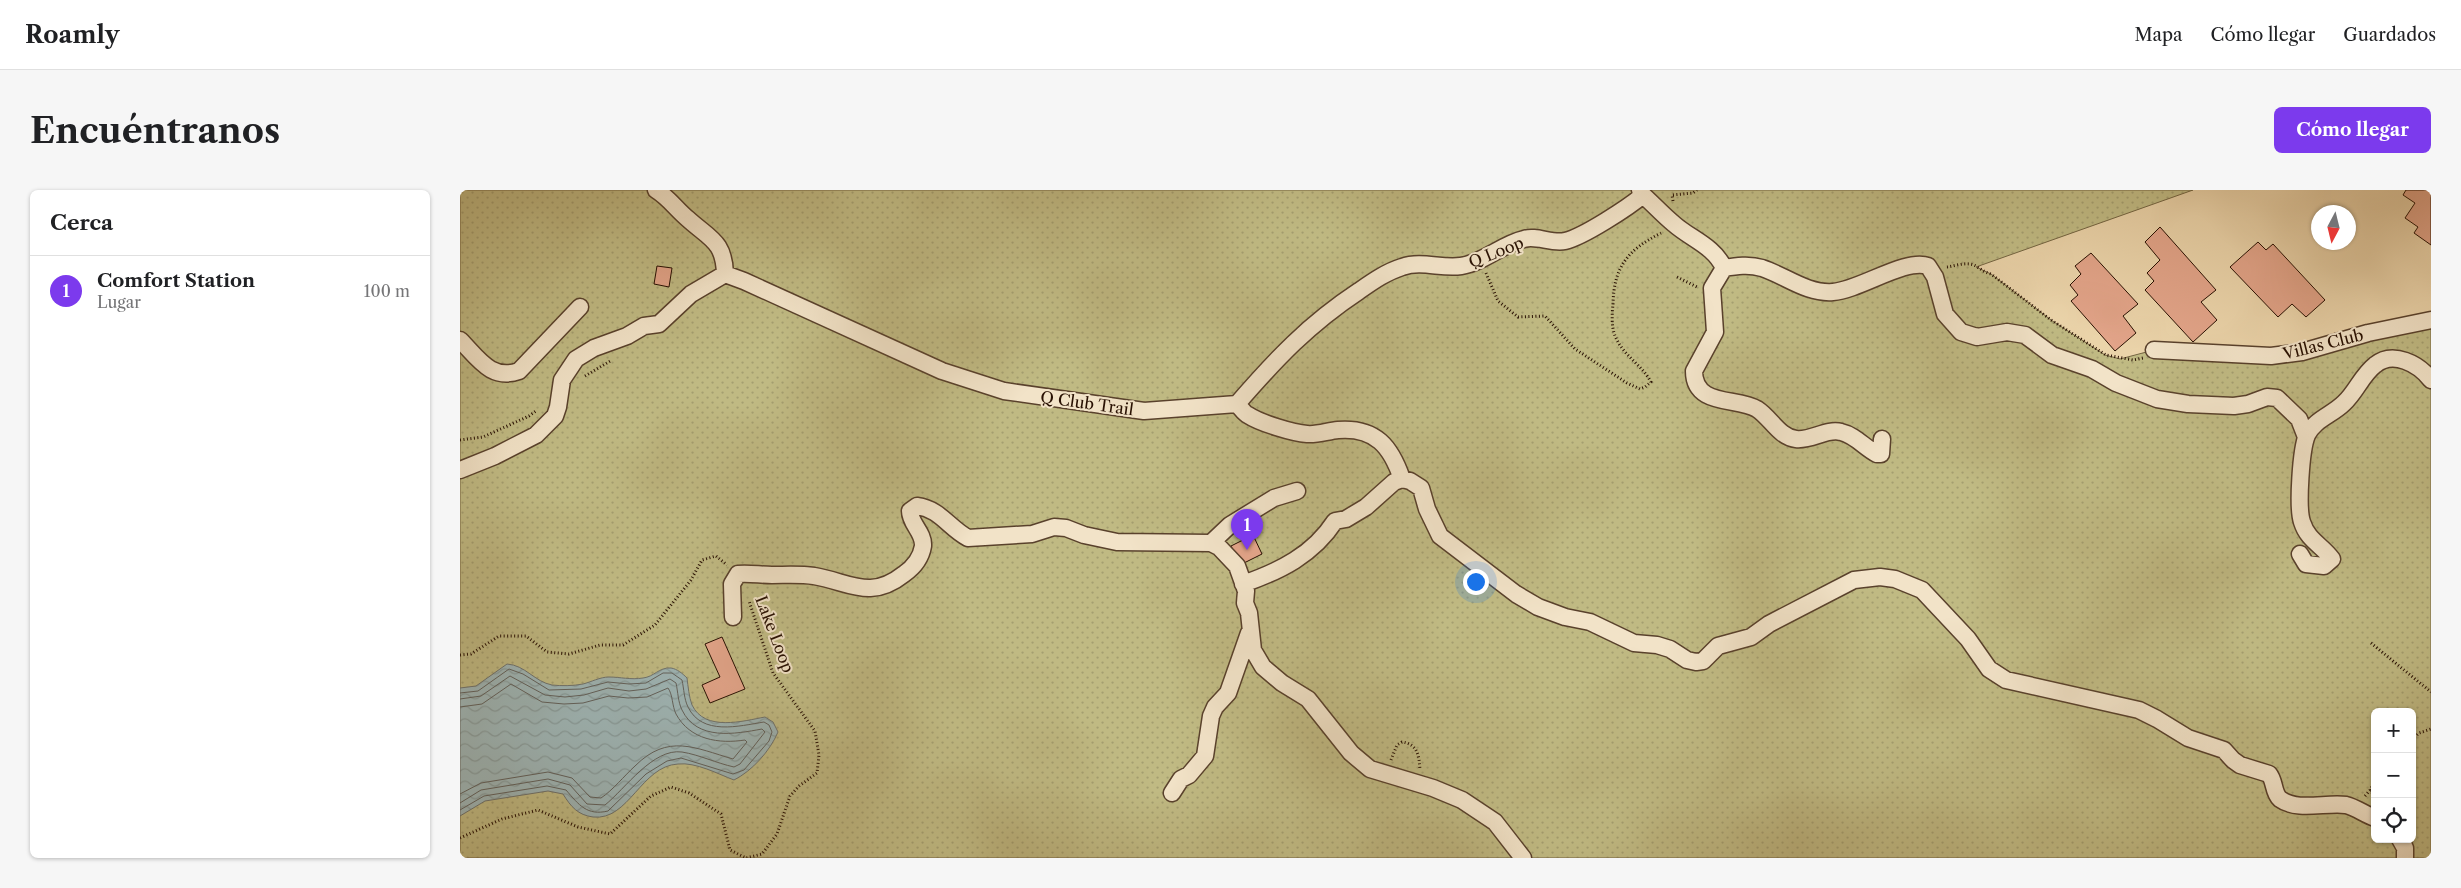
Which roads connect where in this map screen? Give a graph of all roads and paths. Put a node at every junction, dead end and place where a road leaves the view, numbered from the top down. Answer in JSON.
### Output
{"nodes":[{"id":1,"x":656,"y":190,"type":"edge"},
{"id":2,"x":1697,"y":190,"type":"edge"},
{"id":3,"x":1642,"y":192,"type":"edge"},
{"id":4,"x":1673,"y":203,"type":"dead end"},
{"id":5,"x":1676,"y":226,"type":"junction"},
{"id":6,"x":1465,"y":266,"type":"junction"},
{"id":7,"x":1724,"y":268,"type":"junction"},
{"id":8,"x":1932,"y":271,"type":"junction"},
{"id":9,"x":724,"y":274,"type":"junction"},
{"id":10,"x":580,"y":308,"type":"dead end"},
{"id":11,"x":2431,"y":320,"type":"edge"},
{"id":12,"x":460,"y":340,"type":"edge"},
{"id":13,"x":2154,"y":350,"type":"joint"},
{"id":14,"x":2431,"y":380,"type":"edge"},
{"id":15,"x":1237,"y":404,"type":"junction"},
{"id":16,"x":2306,"y":437,"type":"junction"},
{"id":17,"x":1882,"y":439,"type":"dead end"},
{"id":18,"x":460,"y":470,"type":"edge"},
{"id":19,"x":1402,"y":479,"type":"junction"},
{"id":20,"x":1296,"y":491,"type":"dead end"},
{"id":21,"x":1211,"y":543,"type":"junction"},
{"id":22,"x":2300,"y":554,"type":"dead end"},
{"id":23,"x":738,"y":574,"type":"junction"},
{"id":24,"x":1243,"y":584,"type":"junction"},
{"id":25,"x":748,"y":598,"type":"dead end"},
{"id":26,"x":733,"y":617,"type":"dead end"},
{"id":27,"x":1250,"y":631,"type":"junction"},
{"id":28,"x":2371,"y":643,"type":"dead end"},
{"id":29,"x":460,"y":655,"type":"edge"},
{"id":30,"x":2431,"y":692,"type":"edge"},
{"id":31,"x":2431,"y":729,"type":"edge"},
{"id":32,"x":2416,"y":736,"type":"edge"},
{"id":33,"x":1385,"y":774,"type":"junction"},
{"id":34,"x":1433,"y":788,"type":"junction"},
{"id":35,"x":1172,"y":793,"type":"dead end"},
{"id":36,"x":2371,"y":816,"type":"edge"},
{"id":37,"x":460,"y":838,"type":"edge"},
{"id":38,"x":2402,"y":843,"type":"edge"},
{"id":39,"x":1523,"y":858,"type":"edge"},
{"id":40,"x":2405,"y":858,"type":"edge"}],
"edges":[{"from":1,"to":9,"type":"street"},
{"from":2,"to":4,"type":"path"},
{"from":3,"to":5,"type":"street"},
{"from":3,"to":6,"type":"street","name":"Q Loop"},
{"from":5,"to":6,"type":"path"},
{"from":5,"to":7,"type":"street"},
{"from":6,"to":15,"type":"street","name":"Q Loop"},
{"from":7,"to":8,"type":"street"},
{"from":7,"to":17,"type":"street"},
{"from":8,"to":13,"type":"path"},
{"from":8,"to":16,"type":"street"},
{"from":9,"to":15,"type":"street","name":"Q Club Trail"},
{"from":9,"to":18,"type":"street"},
{"from":10,"to":12,"type":"street"},
{"from":11,"to":13,"type":"street","name":"Villas Club"},
{"from":14,"to":16,"type":"street"},
{"from":15,"to":19,"type":"street"},
{"from":16,"to":22,"type":"street"},
{"from":19,"to":24,"type":"street"},
{"from":19,"to":36,"type":"street"},
{"from":20,"to":21,"type":"street"},
{"from":21,"to":23,"type":"street"},
{"from":21,"to":24,"type":"street"},
{"from":23,"to":26,"type":"street"},
{"from":23,"to":29,"type":"path"},
{"from":24,"to":27,"type":"street"},
{"from":25,"to":37,"type":"path","name":"Lake Loop"},
{"from":27,"to":33,"type":"street"},
{"from":27,"to":35,"type":"street"},
{"from":28,"to":30,"type":"path"},
{"from":31,"to":32,"type":"path"},
{"from":33,"to":34,"type":"street"},
{"from":33,"to":34,"type":"path"},
{"from":34,"to":39,"type":"street"},
{"from":38,"to":40,"type":"street"}]}
